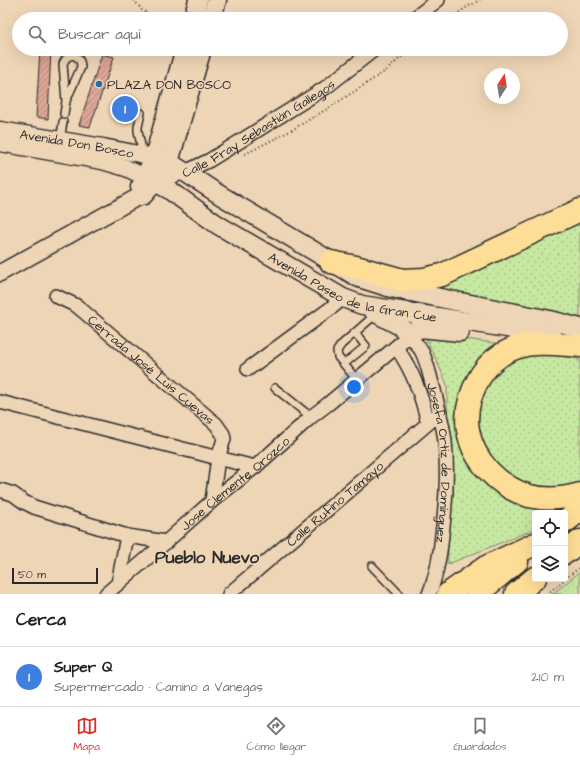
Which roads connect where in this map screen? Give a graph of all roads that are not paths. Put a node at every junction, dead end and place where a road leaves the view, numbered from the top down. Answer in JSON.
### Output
{"nodes":[{"id":1,"x":198,"y":0,"type":"edge"},
{"id":2,"x":217,"y":0,"type":"edge"},
{"id":3,"x":438,"y":0,"type":"edge"},
{"id":4,"x":195,"y":12,"type":"edge"},
{"id":5,"x":214,"y":12,"type":"edge"},
{"id":6,"x":423,"y":12,"type":"edge"},
{"id":7,"x":183,"y":56,"type":"edge"},
{"id":8,"x":199,"y":56,"type":"edge"},
{"id":9,"x":366,"y":56,"type":"edge"},
{"id":10,"x":66,"y":101,"type":"junction"},
{"id":11,"x":140,"y":113,"type":"dead end"},
{"id":12,"x":0,"y":130,"type":"edge"},
{"id":13,"x":0,"y":143,"type":"edge"},
{"id":14,"x":59,"y":146,"type":"junction"},
{"id":15,"x":155,"y":158,"type":"junction"},
{"id":16,"x":185,"y":172,"type":"junction"},
{"id":17,"x":151,"y":179,"type":"junction"},
{"id":18,"x":220,"y":195,"type":"junction"},
{"id":19,"x":580,"y":210,"type":"edge"},
{"id":20,"x":200,"y":212,"type":"junction"},
{"id":21,"x":331,"y":262,"type":"junction"},
{"id":22,"x":0,"y":273,"type":"edge"},
{"id":23,"x":56,"y":296,"type":"dead end"},
{"id":24,"x":343,"y":298,"type":"junction"},
{"id":25,"x":370,"y":309,"type":"junction"},
{"id":26,"x":580,"y":328,"type":"edge"},
{"id":27,"x":513,"y":329,"type":"junction"},
{"id":28,"x":355,"y":333,"type":"junction"},
{"id":29,"x":409,"y":336,"type":"junction"},
{"id":30,"x":580,"y":345,"type":"edge"},
{"id":31,"x":396,"y":347,"type":"junction"},
{"id":32,"x":344,"y":364,"type":"junction"},
{"id":33,"x":248,"y":368,"type":"dead end"},
{"id":34,"x":357,"y":380,"type":"junction"},
{"id":35,"x":275,"y":388,"type":"dead end"},
{"id":36,"x":0,"y":402,"type":"edge"},
{"id":37,"x":440,"y":413,"type":"junction"},
{"id":38,"x":312,"y":417,"type":"junction"},
{"id":39,"x":428,"y":423,"type":"junction"},
{"id":40,"x":218,"y":458,"type":"junction"},
{"id":41,"x":255,"y":467,"type":"junction"},
{"id":42,"x":0,"y":490,"type":"edge"},
{"id":43,"x":580,"y":494,"type":"edge"},
{"id":44,"x":212,"y":501,"type":"junction"},
{"id":45,"x":580,"y":510,"type":"edge"},
{"id":46,"x":568,"y":520,"type":"edge"},
{"id":47,"x":126,"y":536,"type":"junction"},
{"id":48,"x":580,"y":541,"type":"edge"},
{"id":49,"x":166,"y":542,"type":"junction"},
{"id":50,"x":533,"y":546,"type":"edge"},
{"id":51,"x":534,"y":546,"type":"edge"},
{"id":52,"x":568,"y":551,"type":"edge"},
{"id":53,"x":372,"y":566,"type":"dead end"},
{"id":54,"x":532,"y":581,"type":"edge"},
{"id":55,"x":118,"y":584,"type":"junction"},
{"id":56,"x":106,"y":594,"type":"edge"},
{"id":57,"x":229,"y":594,"type":"edge"},
{"id":58,"x":399,"y":594,"type":"edge"},
{"id":59,"x":429,"y":594,"type":"edge"},
{"id":60,"x":448,"y":594,"type":"edge"},
{"id":61,"x":477,"y":594,"type":"edge"},
{"id":62,"x":516,"y":594,"type":"edge"}],
"edges":[{"from":1,"to":4,"type":"main road"},
{"from":2,"to":5,"type":"main road"},
{"from":3,"to":6,"type":"street"},
{"from":7,"to":15,"type":"main road"},
{"from":8,"to":15,"type":"main road"},
{"from":9,"to":16,"type":"street","name":"Calle Fray Sebastián Gallegos"},
{"from":10,"to":10,"type":"lane"},
{"from":10,"to":14,"type":"lane"},
{"from":11,"to":15,"type":"lane"},
{"from":12,"to":14,"type":"street","name":"Avenida Don Bosco"},
{"from":13,"to":14,"type":"street","name":"Avenida Don Bosco"},
{"from":14,"to":15,"type":"street","name":"Avenida Don Bosco"},
{"from":14,"to":17,"type":"street","name":"Avenida Don Bosco"},
{"from":15,"to":16,"type":"main road","name":"Avenida Paseo de la Gran Cue"},
{"from":15,"to":17,"type":"main road"},
{"from":16,"to":17,"type":"street","name":"Calle Fray Sebastián Gallegos"},
{"from":16,"to":18,"type":"main road","name":"Avenida Paseo de la Gran Cue"},
{"from":17,"to":20,"type":"main road","name":"Avenida Paseo de la Gran Cue"},
{"from":17,"to":22,"type":"street","name":"Calle Fray Sebastián Gallegos"},
{"from":18,"to":20,"type":"main road"},
{"from":18,"to":21,"type":"main road","name":"Avenida Paseo de la Gran Cue"},
{"from":19,"to":21,"type":"highway"},
{"from":20,"to":24,"type":"main road","name":"Avenida Paseo de la Gran Cue"},
{"from":21,"to":26,"type":"main road","name":"Avenida Paseo de la Gran Cue"},
{"from":23,"to":40,"type":"street","name":"Cerrada José Luis Cuevas"},
{"from":24,"to":25,"type":"main road","name":"Avenida Paseo de la Gran Cue"},
{"from":24,"to":33,"type":"street"},
{"from":25,"to":27,"type":"main road","name":"Avenida Paseo de la Gran Cue"},
{"from":25,"to":28,"type":"lane"},
{"from":25,"to":29,"type":"main road"},
{"from":27,"to":29,"type":"main road"},
{"from":27,"to":30,"type":"main road","name":"Avenida Paseo de la Gran Cue"},
{"from":28,"to":32,"type":"lane"},
{"from":28,"to":32,"type":"lane"},
{"from":29,"to":31,"type":"street","name":"Jose Clemente Orozco"},
{"from":29,"to":37,"type":"street","name":"Josefa Ortiz de Domínguez"},
{"from":30,"to":43,"type":"highway"},
{"from":31,"to":34,"type":"street","name":"Jose Clemente Orozco"},
{"from":31,"to":39,"type":"street"},
{"from":32,"to":34,"type":"lane"},
{"from":34,"to":38,"type":"street","name":"Jose Clemente Orozco"},
{"from":35,"to":38,"type":"lane"},
{"from":36,"to":40,"type":"street"},
{"from":37,"to":39,"type":"street","name":"Calle Rufino Tamayo"},
{"from":37,"to":59,"type":"street","name":"Josefa Ortiz de Domínguez"},
{"from":38,"to":41,"type":"street","name":"Jose Clemente Orozco"},
{"from":39,"to":57,"type":"street","name":"Calle Rufino Tamayo"},
{"from":40,"to":41,"type":"street"},
{"from":40,"to":44,"type":"street","name":"Cerrada José Luis Cuevas"},
{"from":41,"to":44,"type":"street","name":"Jose Clemente Orozco"},
{"from":42,"to":47,"type":"street"},
{"from":44,"to":49,"type":"street","name":"Jose Clemente Orozco"},
{"from":45,"to":46,"type":"highway"},
{"from":47,"to":49,"type":"street"},
{"from":47,"to":55,"type":"street"},
{"from":48,"to":52,"type":"highway"},
{"from":49,"to":55,"type":"street","name":"Jose Clemente Orozco"},
{"from":50,"to":60,"type":"highway"},
{"from":51,"to":61,"type":"highway"},
{"from":53,"to":58,"type":"lane"},
{"from":54,"to":62,"type":"highway"},
{"from":55,"to":56,"type":"street","name":"Jose Clemente Orozco"}]}
